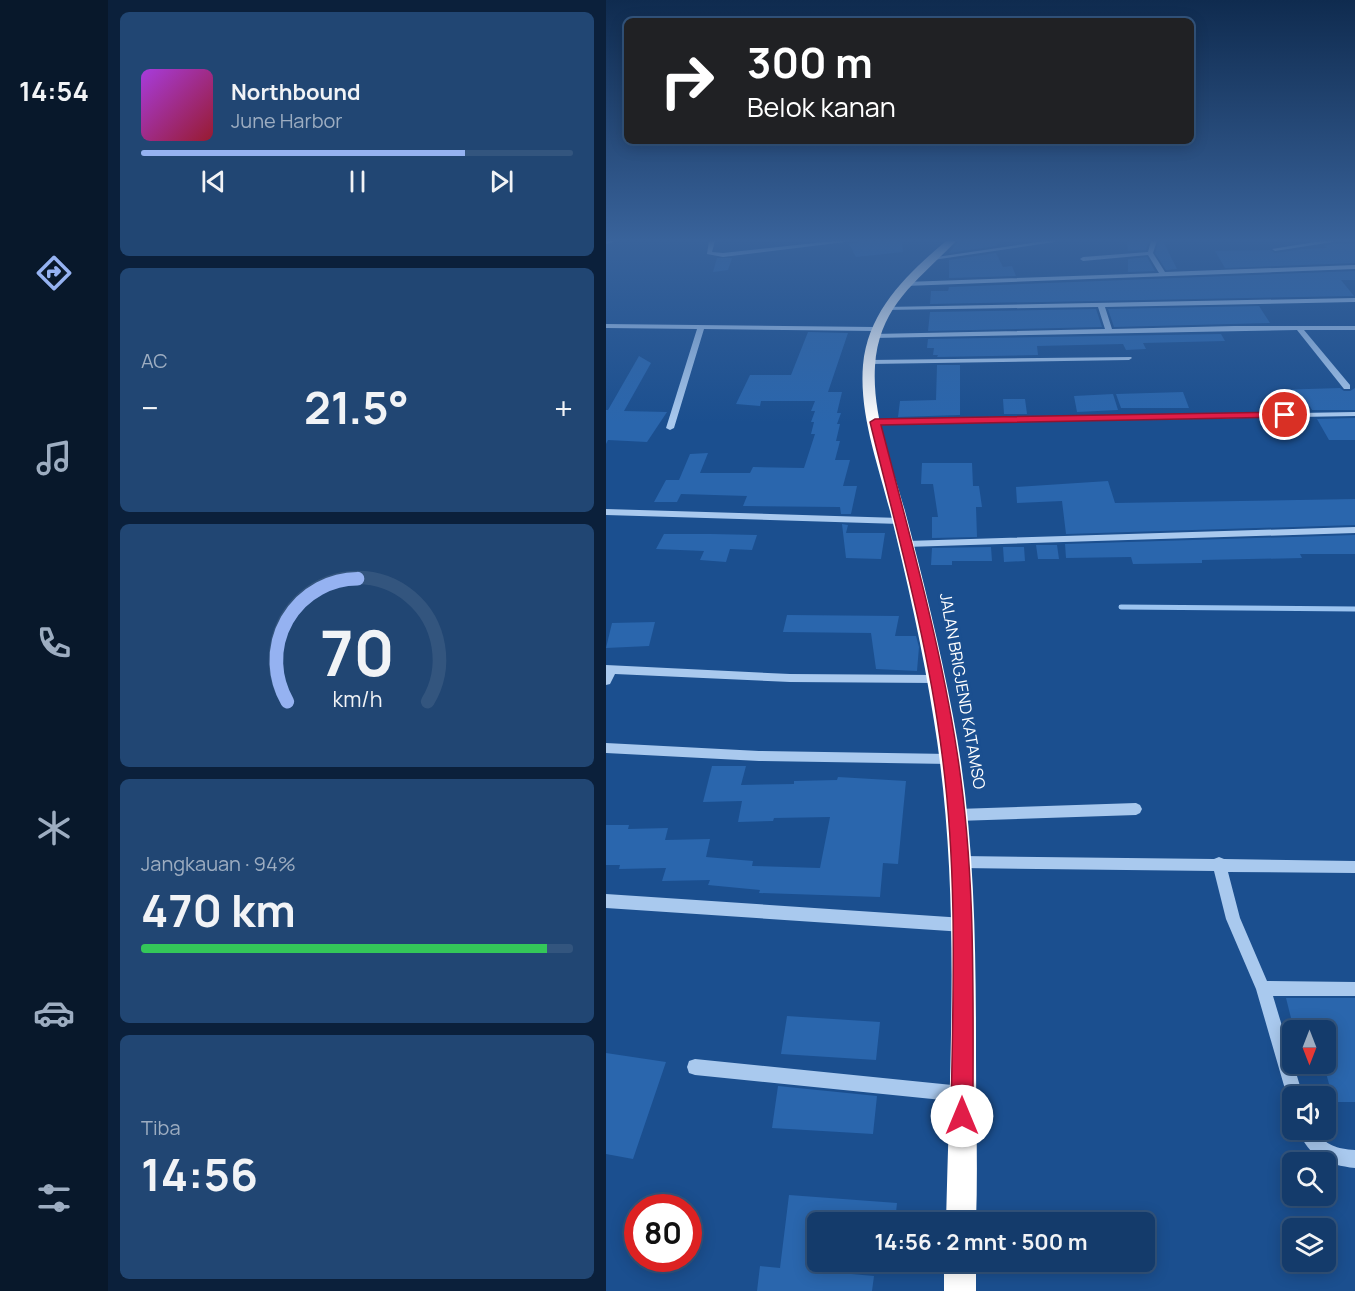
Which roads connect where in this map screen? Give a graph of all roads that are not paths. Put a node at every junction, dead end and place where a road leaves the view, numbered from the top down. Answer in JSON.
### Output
{"nodes":[{"id":1,"x":891,"y":301,"type":"edge"},
{"id":2,"x":1292,"y":301,"type":"edge"},
{"id":3,"x":1101,"y":305,"type":"junction"},
{"id":4,"x":885,"y":309,"type":"junction"},
{"id":5,"x":606,"y":326,"type":"edge"},
{"id":6,"x":1299,"y":327,"type":"junction"},
{"id":7,"x":701,"y":328,"type":"junction"},
{"id":8,"x":1355,"y":328,"type":"edge"},
{"id":9,"x":1109,"y":331,"type":"junction"},
{"id":10,"x":874,"y":333,"type":"junction"},
{"id":11,"x":1130,"y":358,"type":"dead end"},
{"id":12,"x":869,"y":362,"type":"junction"},
{"id":13,"x":1347,"y":387,"type":"dead end"},
{"id":14,"x":1355,"y":414,"type":"edge"},
{"id":15,"x":875,"y":422,"type":"junction"},
{"id":16,"x":670,"y":428,"type":"dead end"},
{"id":17,"x":606,"y":512,"type":"edge"},
{"id":18,"x":900,"y":521,"type":"junction"},
{"id":19,"x":1355,"y":530,"type":"edge"},
{"id":20,"x":906,"y":544,"type":"junction"},
{"id":21,"x":609,"y":669,"type":"edge"},
{"id":22,"x":935,"y":679,"type":"junction"},
{"id":23,"x":606,"y":681,"type":"edge"},
{"id":24,"x":606,"y":748,"type":"edge"},
{"id":25,"x":950,"y":759,"type":"junction"},
{"id":26,"x":1136,"y":809,"type":"dead end"},
{"id":27,"x":957,"y":815,"type":"junction"},
{"id":28,"x":961,"y":862,"type":"junction"},
{"id":29,"x":1219,"y":863,"type":"junction"},
{"id":30,"x":1355,"y":867,"type":"edge"},
{"id":31,"x":606,"y":901,"type":"edge"},
{"id":32,"x":964,"y":925,"type":"junction"},
{"id":33,"x":1263,"y":988,"type":"junction"},
{"id":34,"x":1355,"y":989,"type":"edge"},
{"id":35,"x":695,"y":1067,"type":"dead end"},
{"id":36,"x":1292,"y":1086,"type":"edge"},
{"id":37,"x":962,"y":1094,"type":"junction"},
{"id":38,"x":1312,"y":1140,"type":"edge"},
{"id":39,"x":1355,"y":1159,"type":"edge"},
{"id":40,"x":961,"y":1212,"type":"edge"},
{"id":41,"x":960,"y":1272,"type":"edge"},
{"id":42,"x":960,"y":1291,"type":"edge"}],
"edges":[{"from":1,"to":4,"type":"highway","name":"JALAN BRIGJEND KATAMSO"},
{"from":2,"to":3,"type":"street"},
{"from":3,"to":4,"type":"street"},
{"from":3,"to":9,"type":"street"},
{"from":4,"to":10,"type":"highway","name":"JALAN BRIGJEND KATAMSO"},
{"from":5,"to":7,"type":"street"},
{"from":6,"to":8,"type":"street"},
{"from":6,"to":9,"type":"street"},
{"from":6,"to":13,"type":"street"},
{"from":7,"to":10,"type":"street"},
{"from":7,"to":16,"type":"street"},
{"from":9,"to":10,"type":"street"},
{"from":10,"to":12,"type":"highway","name":"JALAN BRIGJEND KATAMSO"},
{"from":11,"to":12,"type":"street"},
{"from":12,"to":15,"type":"highway","name":"JALAN BRIGJEND KATAMSO"},
{"from":14,"to":15,"type":"street"},
{"from":15,"to":18,"type":"highway","name":"JALAN BRIGJEND KATAMSO"},
{"from":17,"to":18,"type":"street"},
{"from":18,"to":20,"type":"highway","name":"JALAN BRIGJEND KATAMSO"},
{"from":19,"to":20,"type":"street"},
{"from":20,"to":22,"type":"highway","name":"JALAN BRIGJEND KATAMSO"},
{"from":21,"to":22,"type":"street"},
{"from":21,"to":23,"type":"street"},
{"from":22,"to":25,"type":"highway","name":"JALAN BRIGJEND KATAMSO"},
{"from":24,"to":25,"type":"street"},
{"from":25,"to":27,"type":"highway","name":"JALAN BRIGJEND KATAMSO"},
{"from":26,"to":27,"type":"street"},
{"from":27,"to":28,"type":"highway","name":"JALAN BRIGJEND KATAMSO"},
{"from":28,"to":29,"type":"street"},
{"from":28,"to":32,"type":"highway","name":"JALAN BRIGJEND KATAMSO"},
{"from":29,"to":30,"type":"street"},
{"from":29,"to":33,"type":"street"},
{"from":31,"to":32,"type":"street"},
{"from":32,"to":37,"type":"highway","name":"JALAN BRIGJEND KATAMSO"},
{"from":33,"to":34,"type":"street"},
{"from":33,"to":36,"type":"street"},
{"from":35,"to":37,"type":"street"},
{"from":37,"to":40,"type":"highway","name":"JALAN BRIGJEND KATAMSO"},
{"from":38,"to":39,"type":"street"},
{"from":41,"to":42,"type":"highway"}]}
